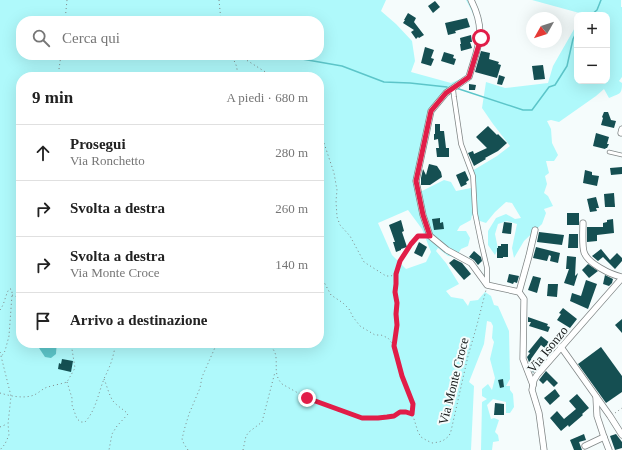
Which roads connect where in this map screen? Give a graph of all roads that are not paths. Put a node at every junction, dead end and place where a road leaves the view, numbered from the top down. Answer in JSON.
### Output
{"nodes":[{"id":1,"x":471,"y":0,"type":"edge"},
{"id":2,"x":453,"y":88,"type":"junction"},
{"id":3,"x":609,"y":152,"type":"dead end"},
{"id":4,"x":622,"y":155,"type":"edge"},
{"id":5,"x":583,"y":224,"type":"dead end"},
{"id":6,"x":535,"y":230,"type":"dead end"},
{"id":7,"x":622,"y":277,"type":"edge"},
{"id":8,"x":487,"y":285,"type":"junction"},
{"id":9,"x":519,"y":292,"type":"junction"},
{"id":10,"x":561,"y":348,"type":"junction"},
{"id":11,"x":533,"y":385,"type":"junction"},
{"id":12,"x":596,"y":397,"type":"junction"},
{"id":13,"x":622,"y":436,"type":"edge"},
{"id":14,"x":604,"y":437,"type":"junction"},
{"id":15,"x":585,"y":446,"type":"dead end"},
{"id":16,"x":544,"y":450,"type":"edge"},
{"id":17,"x":609,"y":450,"type":"edge"}],
"edges":[{"from":1,"to":2,"type":"street"},
{"from":2,"to":8,"type":"street"},
{"from":2,"to":8,"type":"street"},
{"from":3,"to":4,"type":"lane"},
{"from":5,"to":7,"type":"street"},
{"from":6,"to":9,"type":"street"},
{"from":7,"to":10,"type":"street","name":"Via Isonzo"},
{"from":8,"to":9,"type":"street"},
{"from":9,"to":11,"type":"street"},
{"from":10,"to":11,"type":"street","name":"Via Isonzo"},
{"from":10,"to":12,"type":"street"},
{"from":11,"to":16,"type":"street","name":"Via Isonzo"},
{"from":12,"to":13,"type":"street"},
{"from":12,"to":14,"type":"street"},
{"from":14,"to":15,"type":"street"},
{"from":14,"to":17,"type":"street"}]}
